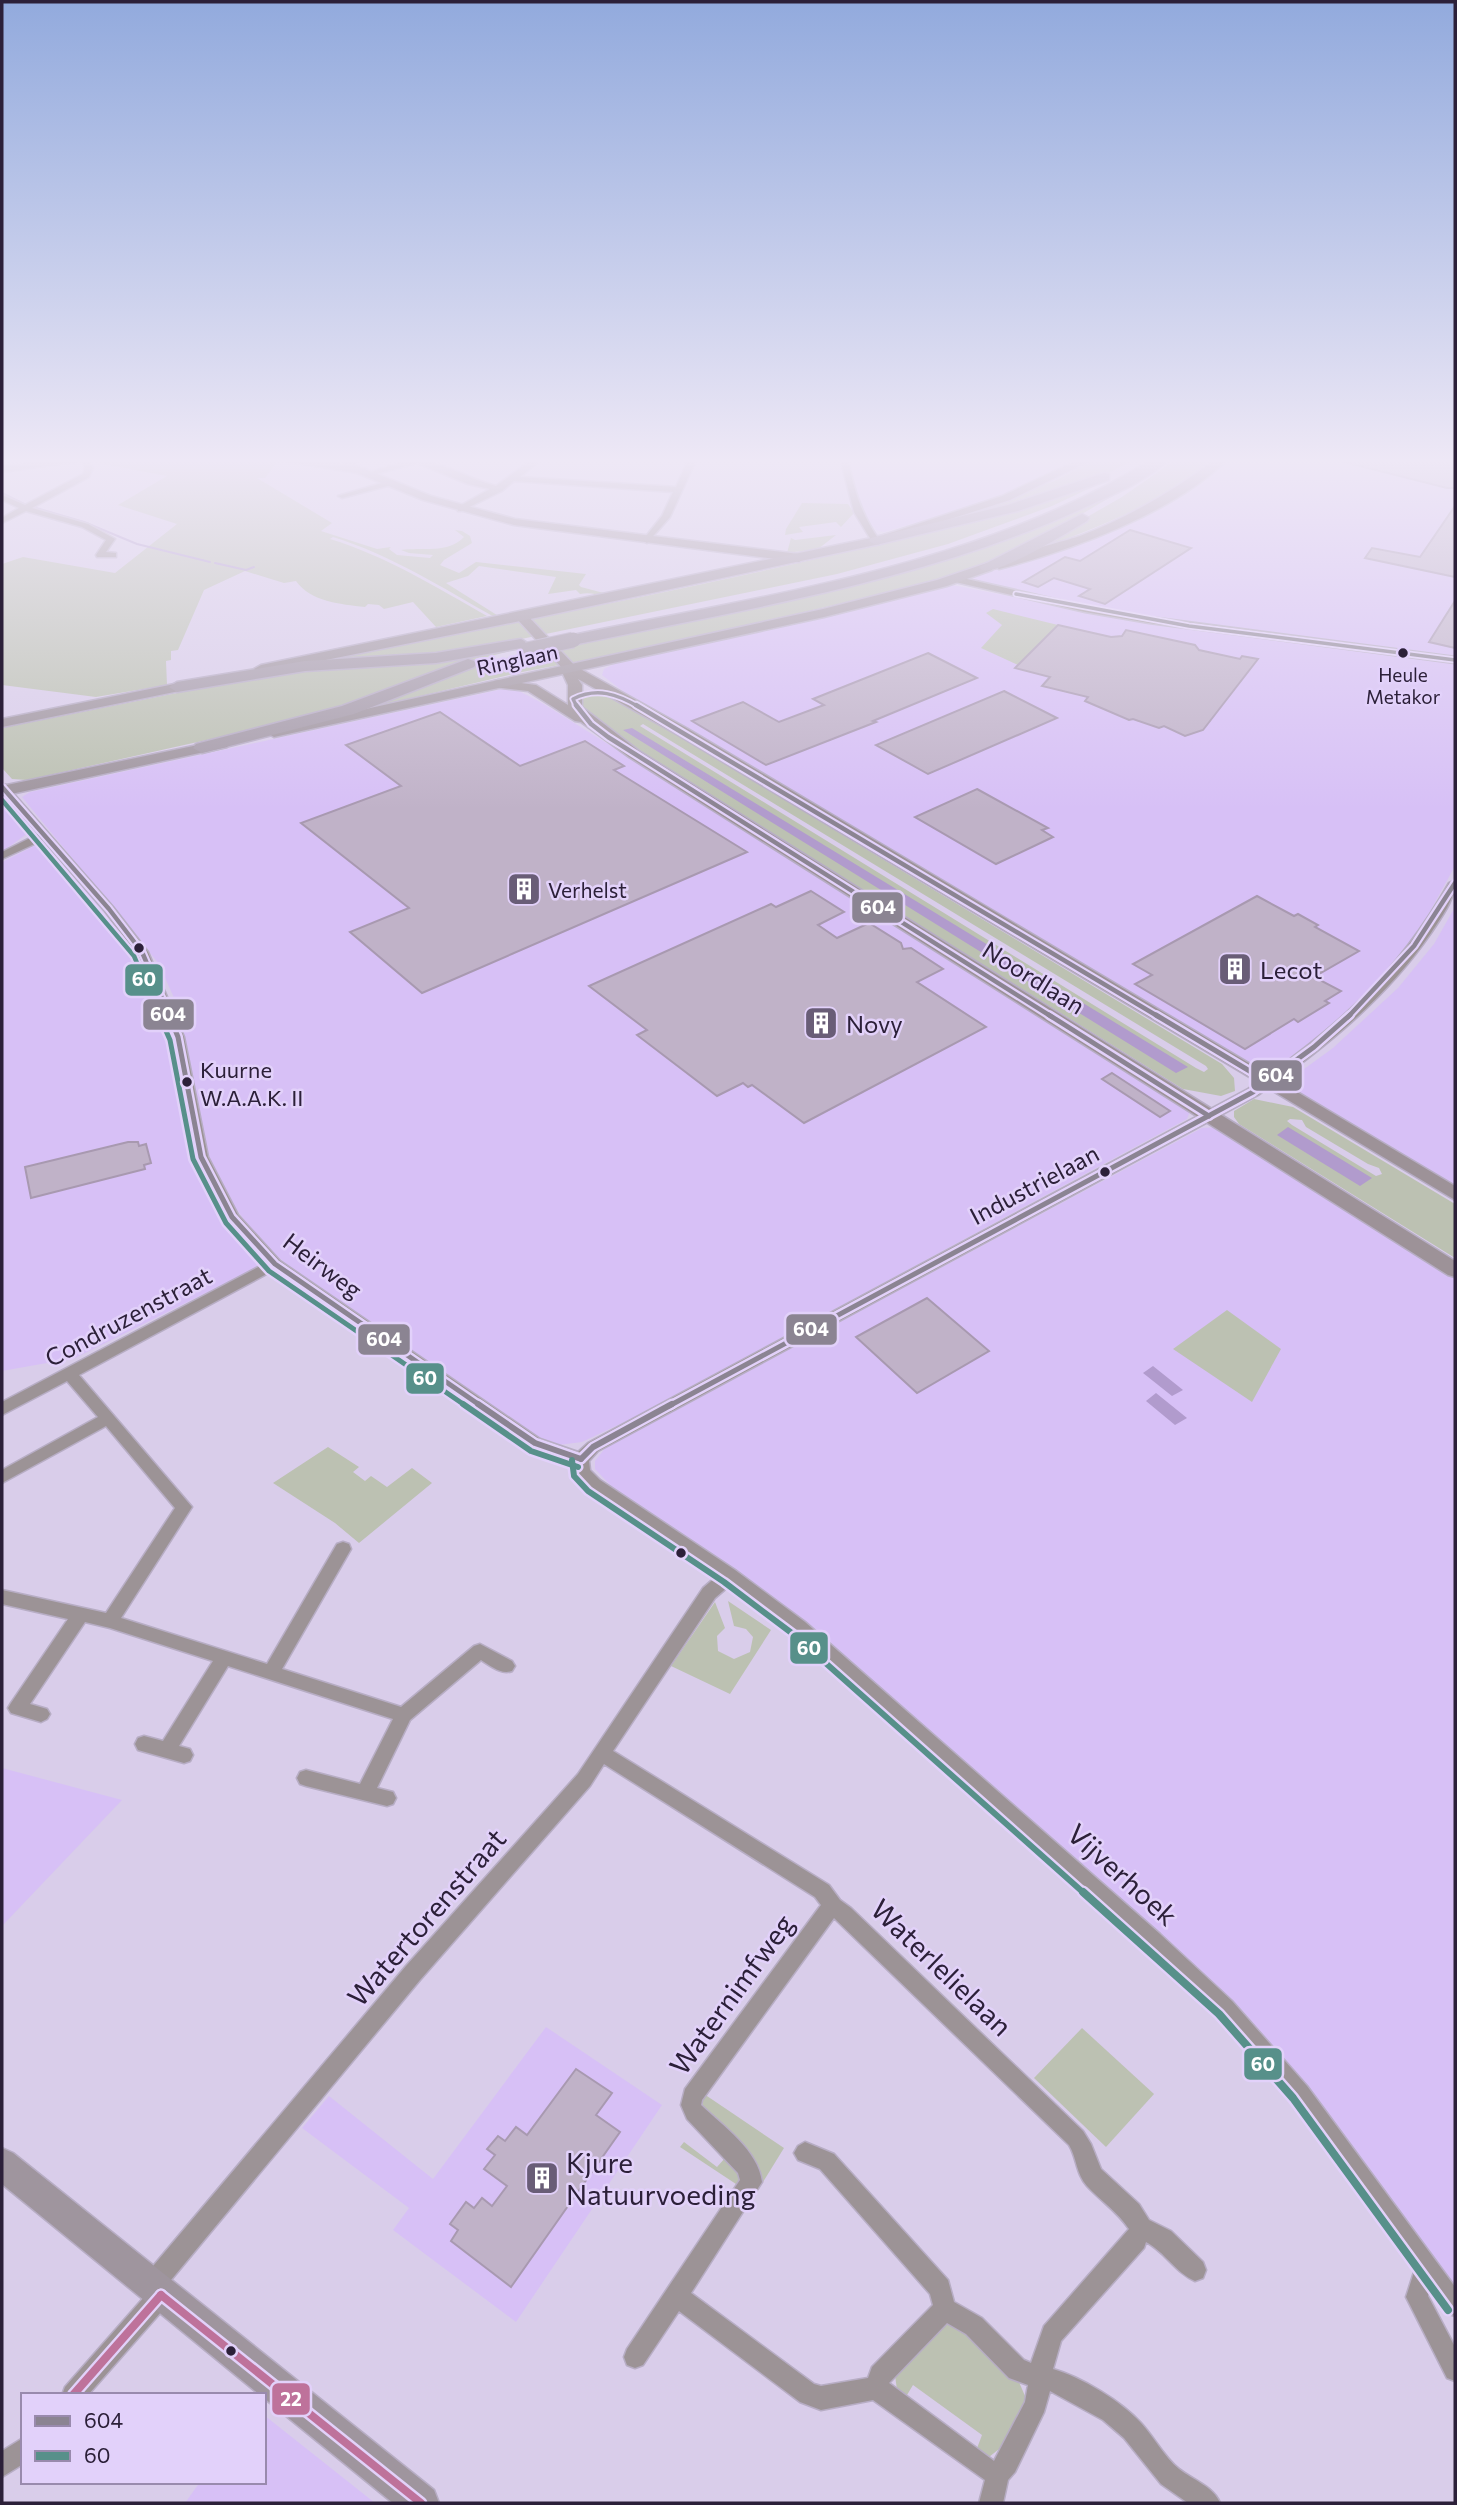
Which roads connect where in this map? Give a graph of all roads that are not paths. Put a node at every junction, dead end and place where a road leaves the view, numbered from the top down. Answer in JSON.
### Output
{"nodes":[{"id":1,"x":702,"y":575,"type":"edge"},
{"id":2,"x":839,"y":575,"type":"edge"},
{"id":3,"x":965,"y":575,"type":"edge"},
{"id":4,"x":954,"y":579,"type":"junction"},
{"id":5,"x":522,"y":617,"type":"junction"},
{"id":6,"x":524,"y":647,"type":"junction"},
{"id":7,"x":1455,"y":660,"type":"edge"},
{"id":8,"x":604,"y":662,"type":"junction"},
{"id":9,"x":570,"y":669,"type":"junction"},
{"id":10,"x":499,"y":684,"type":"junction"},
{"id":11,"x":599,"y":684,"type":"junction"},
{"id":12,"x":177,"y":687,"type":"junction"},
{"id":13,"x":613,"y":692,"type":"junction"},
{"id":14,"x":573,"y":699,"type":"junction"},
{"id":15,"x":589,"y":722,"type":"junction"},
{"id":16,"x":2,"y":723,"type":"edge"},
{"id":17,"x":202,"y":748,"type":"junction"},
{"id":18,"x":3,"y":789,"type":"edge"},
{"id":19,"x":44,"y":835,"type":"junction"},
{"id":20,"x":2,"y":856,"type":"edge"},
{"id":21,"x":1455,"y":883,"type":"edge"},
{"id":22,"x":1268,"y":1082,"type":"junction"},
{"id":23,"x":1209,"y":1116,"type":"junction"},
{"id":24,"x":1455,"y":1194,"type":"edge"},
{"id":25,"x":275,"y":1264,"type":"junction"},
{"id":26,"x":1455,"y":1270,"type":"edge"},
{"id":27,"x":68,"y":1372,"type":"junction"},
{"id":28,"x":2,"y":1409,"type":"edge"},
{"id":29,"x":108,"y":1418,"type":"junction"},
{"id":30,"x":581,"y":1460,"type":"junction"},
{"id":31,"x":2,"y":1477,"type":"edge"},
{"id":32,"x":343,"y":1549,"type":"dead end"},
{"id":33,"x":729,"y":1575,"type":"junction"},
{"id":34,"x":2,"y":1597,"type":"edge"},
{"id":35,"x":81,"y":1615,"type":"junction"},
{"id":36,"x":110,"y":1621,"type":"junction"},
{"id":37,"x":224,"y":1657,"type":"junction"},
{"id":38,"x":506,"y":1665,"type":"dead end"},
{"id":39,"x":271,"y":1672,"type":"junction"},
{"id":40,"x":41,"y":1714,"type":"dead end"},
{"id":41,"x":404,"y":1715,"type":"junction"},
{"id":42,"x":144,"y":1744,"type":"dead end"},
{"id":43,"x":603,"y":1754,"type":"junction"},
{"id":44,"x":306,"y":1778,"type":"dead end"},
{"id":45,"x":365,"y":1793,"type":"junction"},
{"id":46,"x":387,"y":1798,"type":"dead end"},
{"id":47,"x":832,"y":1906,"type":"junction"},
{"id":48,"x":805,"y":2153,"type":"dead end"},
{"id":49,"x":2,"y":2164,"type":"edge"},
{"id":50,"x":1141,"y":2228,"type":"junction"},
{"id":51,"x":1427,"y":2266,"type":"junction"},
{"id":52,"x":1195,"y":2270,"type":"dead end"},
{"id":53,"x":156,"y":2290,"type":"junction"},
{"id":54,"x":677,"y":2295,"type":"junction"},
{"id":55,"x":1455,"y":2305,"type":"edge"},
{"id":56,"x":945,"y":2309,"type":"junction"},
{"id":57,"x":635,"y":2357,"type":"dead end"},
{"id":58,"x":1455,"y":2370,"type":"edge"},
{"id":59,"x":1041,"y":2379,"type":"junction"},
{"id":60,"x":876,"y":2388,"type":"junction"},
{"id":61,"x":75,"y":2393,"type":"edge"},
{"id":62,"x":21,"y":2451,"type":"edge"},
{"id":63,"x":2,"y":2465,"type":"edge"},
{"id":64,"x":998,"y":2474,"type":"junction"},
{"id":65,"x":421,"y":2503,"type":"edge"},
{"id":66,"x":991,"y":2503,"type":"edge"},
{"id":67,"x":1208,"y":2503,"type":"edge"}],
"edges":[{"from":1,"to":5,"type":"main road","name":"Ringlaan"},
{"from":2,"to":6,"type":"highway","bridge":true},
{"from":3,"to":4,"type":"main road","name":"Ringlaan"},
{"from":4,"to":7,"type":"street"},
{"from":4,"to":8,"type":"main road","name":"Ringlaan"},
{"from":5,"to":9,"type":"street","name":"Noordlaan"},
{"from":5,"to":12,"type":"main road","name":"Ringlaan"},
{"from":6,"to":12,"type":"highway"},
{"from":6,"to":17,"type":"highway"},
{"from":8,"to":9,"type":"main road","name":"Ringlaan"},
{"from":8,"to":11,"type":"street"},
{"from":9,"to":10,"type":"main road","name":"Ringlaan"},
{"from":9,"to":11,"type":"street","name":"Noordlaan"},
{"from":9,"to":14,"type":"street","name":"Noordlaan"},
{"from":10,"to":15,"type":"street","name":"Noordlaan"},
{"from":10,"to":17,"type":"main road","name":"Ringlaan"},
{"from":11,"to":13,"type":"street","name":"Noordlaan"},
{"from":12,"to":16,"type":"main road","name":"Ringlaan"},
{"from":13,"to":14,"type":"street"},
{"from":13,"to":22,"type":"street","name":"Noordlaan"},
{"from":14,"to":15,"type":"street","name":"Noordlaan"},
{"from":15,"to":23,"type":"street","name":"Noordlaan"},
{"from":17,"to":18,"type":"main road","name":"Ringlaan"},
{"from":18,"to":19,"type":"street","name":"Heirweg"},
{"from":19,"to":20,"type":"street"},
{"from":19,"to":25,"type":"street","name":"Heirweg"},
{"from":21,"to":22,"type":"street","name":"Industrielaan"},
{"from":22,"to":23,"type":"street","name":"Industrielaan"},
{"from":22,"to":24,"type":"street","name":"Noordlaan"},
{"from":23,"to":26,"type":"street","name":"Noordlaan"},
{"from":23,"to":30,"type":"street","name":"Industrielaan"},
{"from":25,"to":27,"type":"street","name":"Condruzenstraat"},
{"from":25,"to":30,"type":"street","name":"Heirweg"},
{"from":27,"to":28,"type":"street","name":"Condruzenstraat"},
{"from":27,"to":29,"type":"street"},
{"from":29,"to":31,"type":"street"},
{"from":29,"to":36,"type":"street"},
{"from":30,"to":33,"type":"street"},
{"from":32,"to":39,"type":"street"},
{"from":33,"to":43,"type":"street","name":"Watertorenstraat"},
{"from":33,"to":51,"type":"street","name":"Vijverhoek"},
{"from":34,"to":35,"type":"street"},
{"from":35,"to":36,"type":"street"},
{"from":35,"to":40,"type":"street"},
{"from":36,"to":37,"type":"street"},
{"from":37,"to":39,"type":"street"},
{"from":37,"to":42,"type":"street"},
{"from":38,"to":41,"type":"street"},
{"from":39,"to":41,"type":"street"},
{"from":41,"to":45,"type":"street"},
{"from":43,"to":47,"type":"street","name":"Waterlelielaan"},
{"from":43,"to":53,"type":"street","name":"Watertorenstraat"},
{"from":44,"to":45,"type":"street"},
{"from":45,"to":46,"type":"street"},
{"from":47,"to":50,"type":"street","name":"Waterlelielaan"},
{"from":47,"to":54,"type":"street","name":"Waternimfweg"},
{"from":48,"to":56,"type":"street"},
{"from":49,"to":53,"type":"main road"},
{"from":50,"to":52,"type":"street","name":"Waterlelielaan"},
{"from":50,"to":59,"type":"street"},
{"from":51,"to":55,"type":"street","name":"Vijverhoek"},
{"from":51,"to":58,"type":"street"},
{"from":53,"to":61,"type":"street","name":"Watertorenstraat"},
{"from":53,"to":65,"type":"main road"},
{"from":54,"to":57,"type":"street","name":"Waternimfweg"},
{"from":54,"to":60,"type":"street"},
{"from":56,"to":59,"type":"street"},
{"from":56,"to":60,"type":"street"},
{"from":59,"to":64,"type":"street"},
{"from":59,"to":67,"type":"street"},
{"from":60,"to":64,"type":"street"},
{"from":62,"to":63,"type":"street"},
{"from":64,"to":66,"type":"street"}]}
